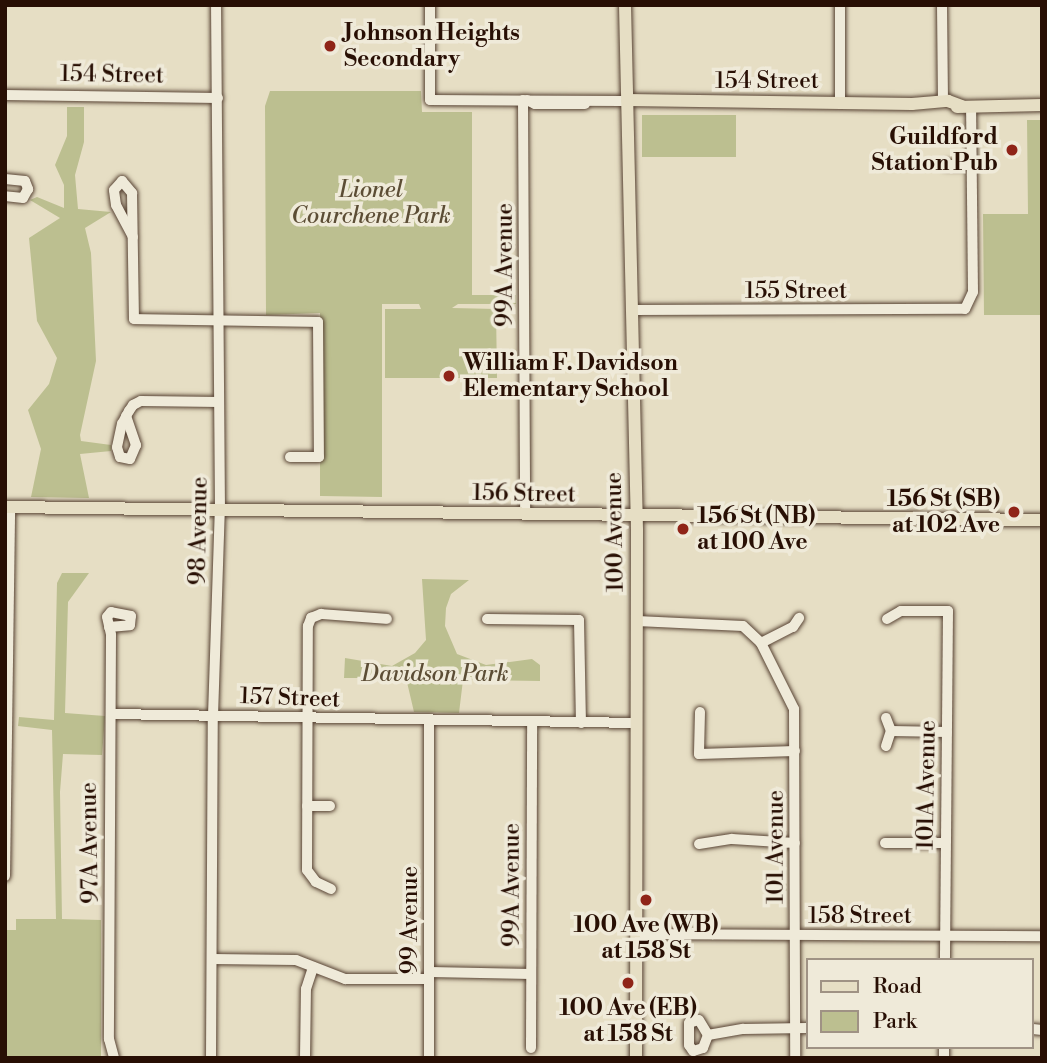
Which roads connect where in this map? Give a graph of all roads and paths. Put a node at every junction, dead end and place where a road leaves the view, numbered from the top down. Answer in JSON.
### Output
{"nodes":[{"id":1,"x":216,"y":5,"type":"edge"},
{"id":2,"x":430,"y":5,"type":"edge"},
{"id":3,"x":625,"y":5,"type":"edge"},
{"id":4,"x":840,"y":5,"type":"edge"},
{"id":5,"x":942,"y":5,"type":"edge"},
{"id":6,"x":5,"y":95,"type":"edge"},
{"id":7,"x":218,"y":98,"type":"junction"},
{"id":8,"x":525,"y":100,"type":"junction"},
{"id":9,"x":624,"y":101,"type":"junction"},
{"id":10,"x":943,"y":101,"type":"junction"},
{"id":11,"x":840,"y":103,"type":"junction"},
{"id":12,"x":912,"y":104,"type":"junction"},
{"id":13,"x":1042,"y":105,"type":"edge"},
{"id":14,"x":967,"y":106,"type":"junction"},
{"id":15,"x":946,"y":165,"type":"dead end"},
{"id":16,"x":972,"y":165,"type":"junction"},
{"id":17,"x":5,"y":179,"type":"edge"},
{"id":18,"x":5,"y":196,"type":"edge"},
{"id":19,"x":133,"y":237,"type":"junction"},
{"id":20,"x":633,"y":310,"type":"junction"},
{"id":21,"x":219,"y":322,"type":"junction"},
{"id":22,"x":219,"y":402,"type":"junction"},
{"id":23,"x":126,"y":416,"type":"dead end"},
{"id":24,"x":290,"y":457,"type":"dead end"},
{"id":25,"x":719,"y":504,"type":"dead end"},
{"id":26,"x":8,"y":507,"type":"edge"},
{"id":27,"x":220,"y":510,"type":"junction"},
{"id":28,"x":525,"y":515,"type":"junction"},
{"id":29,"x":637,"y":518,"type":"junction"},
{"id":30,"x":719,"y":519,"type":"junction"},
{"id":31,"x":1042,"y":520,"type":"edge"},
{"id":32,"x":7,"y":610,"type":"edge"},
{"id":33,"x":799,"y":618,"type":"dead end"},
{"id":34,"x":387,"y":619,"type":"dead end"},
{"id":35,"x":487,"y":619,"type":"dead end"},
{"id":36,"x":887,"y":619,"type":"dead end"},
{"id":37,"x":637,"y":621,"type":"junction"},
{"id":38,"x":109,"y":627,"type":"dead end"},
{"id":39,"x":761,"y":643,"type":"junction"},
{"id":40,"x":700,"y":712,"type":"dead end"},
{"id":41,"x":7,"y":714,"type":"edge"},
{"id":42,"x":111,"y":714,"type":"junction"},
{"id":43,"x":213,"y":716,"type":"junction"},
{"id":44,"x":308,"y":718,"type":"junction"},
{"id":45,"x":886,"y":719,"type":"dead end"},
{"id":46,"x":429,"y":720,"type":"junction"},
{"id":47,"x":531,"y":723,"type":"junction"},
{"id":48,"x":581,"y":723,"type":"junction"},
{"id":49,"x":636,"y":723,"type":"junction"},
{"id":50,"x":891,"y":731,"type":"junction"},
{"id":51,"x":947,"y":732,"type":"junction"},
{"id":52,"x":886,"y":746,"type":"dead end"},
{"id":53,"x":795,"y":751,"type":"junction"},
{"id":54,"x":307,"y":806,"type":"junction"},
{"id":55,"x":330,"y":806,"type":"dead end"},
{"id":56,"x":794,"y":843,"type":"junction"},
{"id":57,"x":885,"y":843,"type":"dead end"},
{"id":58,"x":945,"y":843,"type":"junction"},
{"id":59,"x":699,"y":844,"type":"dead end"},
{"id":60,"x":6,"y":876,"type":"edge"},
{"id":61,"x":331,"y":889,"type":"dead end"},
{"id":62,"x":637,"y":934,"type":"junction"},
{"id":63,"x":945,"y":935,"type":"junction"},
{"id":64,"x":795,"y":936,"type":"junction"},
{"id":65,"x":1042,"y":936,"type":"edge"},
{"id":66,"x":945,"y":958,"type":"edge"},
{"id":67,"x":212,"y":959,"type":"junction"},
{"id":68,"x":313,"y":967,"type":"junction"},
{"id":69,"x":531,"y":974,"type":"junction"},
{"id":70,"x":429,"y":976,"type":"junction"},
{"id":71,"x":806,"y":1028,"type":"edge"},
{"id":72,"x":795,"y":1029,"type":"junction"},
{"id":73,"x":708,"y":1035,"type":"dead end"},
{"id":74,"x":531,"y":1048,"type":"dead end"},
{"id":75,"x":114,"y":1057,"type":"edge"},
{"id":76,"x":211,"y":1058,"type":"edge"},
{"id":77,"x":305,"y":1058,"type":"edge"},
{"id":78,"x":429,"y":1058,"type":"edge"},
{"id":79,"x":636,"y":1058,"type":"edge"},
{"id":80,"x":795,"y":1058,"type":"edge"}],
"edges":[{"from":1,"to":7,"type":"street","name":"98 Avenue"},
{"from":2,"to":8,"type":"street","name":"154 Street"},
{"from":3,"to":9,"type":"main road","name":"100 Avenue"},
{"from":4,"to":11,"type":"street"},
{"from":5,"to":10,"type":"street"},
{"from":6,"to":7,"type":"street","name":"154 Street"},
{"from":7,"to":21,"type":"street","name":"98 Avenue"},
{"from":8,"to":9,"type":"street","name":"154 Street"},
{"from":8,"to":28,"type":"street","name":"99A Avenue"},
{"from":9,"to":11,"type":"main road","name":"154 Street"},
{"from":9,"to":20,"type":"main road","name":"100 Avenue"},
{"from":10,"to":12,"type":"main road","name":"154 Street"},
{"from":10,"to":14,"type":"main road","name":"154 Street"},
{"from":11,"to":12,"type":"main road","name":"154 Street"},
{"from":12,"to":14,"type":"main road","name":"154 Street"},
{"from":13,"to":14,"type":"main road","name":"154 Street"},
{"from":14,"to":16,"type":"street"},
{"from":15,"to":16,"type":"street"},
{"from":16,"to":20,"type":"street","name":"155 Street"},
{"from":17,"to":18,"type":"street"},
{"from":19,"to":19,"type":"street"},
{"from":19,"to":21,"type":"street"},
{"from":20,"to":29,"type":"main road","name":"100 Avenue"},
{"from":21,"to":22,"type":"street","name":"98 Avenue"},
{"from":21,"to":24,"type":"street"},
{"from":22,"to":23,"type":"street"},
{"from":22,"to":27,"type":"street","name":"98 Avenue"},
{"from":25,"to":30,"type":"street"},
{"from":26,"to":27,"type":"main road","name":"156 Street"},
{"from":26,"to":32,"type":"street"},
{"from":27,"to":28,"type":"main road","name":"156 Street"},
{"from":27,"to":43,"type":"street","name":"98 Avenue"},
{"from":28,"to":29,"type":"main road","name":"156 Street"},
{"from":29,"to":30,"type":"main road","name":"156 Street"},
{"from":29,"to":37,"type":"main road","name":"100 Avenue"},
{"from":30,"to":31,"type":"main road","name":"156 Street"},
{"from":32,"to":41,"type":"street"},
{"from":33,"to":39,"type":"street"},
{"from":34,"to":44,"type":"street"},
{"from":35,"to":48,"type":"street"},
{"from":36,"to":51,"type":"street","name":"101A Avenue"},
{"from":37,"to":39,"type":"street"},
{"from":37,"to":49,"type":"main road","name":"100 Avenue"},
{"from":38,"to":42,"type":"street","name":"97A Avenue"},
{"from":39,"to":53,"type":"street","name":"101 Avenue"},
{"from":40,"to":53,"type":"street"},
{"from":41,"to":60,"type":"street"},
{"from":42,"to":43,"type":"street","name":"157 Street"},
{"from":42,"to":75,"type":"street","name":"97A Avenue"},
{"from":43,"to":44,"type":"street","name":"157 Street"},
{"from":43,"to":67,"type":"street","name":"98 Avenue"},
{"from":44,"to":46,"type":"street","name":"157 Street"},
{"from":44,"to":54,"type":"street"},
{"from":45,"to":50,"type":"street"},
{"from":46,"to":47,"type":"street","name":"157 Street"},
{"from":46,"to":70,"type":"street","name":"99 Avenue"},
{"from":47,"to":48,"type":"street","name":"157 Street"},
{"from":47,"to":69,"type":"street","name":"99A Avenue"},
{"from":48,"to":49,"type":"street","name":"157 Street"},
{"from":49,"to":62,"type":"main road","name":"100 Avenue"},
{"from":50,"to":51,"type":"street"},
{"from":50,"to":52,"type":"street"},
{"from":51,"to":58,"type":"street","name":"101A Avenue"},
{"from":53,"to":56,"type":"street","name":"101 Avenue"},
{"from":54,"to":55,"type":"street"},
{"from":54,"to":61,"type":"street"},
{"from":56,"to":59,"type":"street"},
{"from":56,"to":64,"type":"street","name":"101 Avenue"},
{"from":57,"to":58,"type":"street"},
{"from":58,"to":63,"type":"street","name":"101A Avenue"},
{"from":62,"to":64,"type":"street","name":"158 Street"},
{"from":62,"to":79,"type":"main road","name":"100 Avenue"},
{"from":63,"to":64,"type":"street","name":"158 Street"},
{"from":63,"to":65,"type":"street","name":"158 Street"},
{"from":63,"to":66,"type":"street","name":"101A Avenue"},
{"from":64,"to":72,"type":"street","name":"101 Avenue"},
{"from":67,"to":68,"type":"street"},
{"from":67,"to":76,"type":"street","name":"98 Avenue"},
{"from":68,"to":70,"type":"street"},
{"from":68,"to":77,"type":"street"},
{"from":69,"to":70,"type":"street"},
{"from":69,"to":74,"type":"street","name":"99A Avenue"},
{"from":70,"to":78,"type":"street","name":"99 Avenue"},
{"from":71,"to":72,"type":"street"},
{"from":72,"to":73,"type":"street"},
{"from":72,"to":80,"type":"street","name":"101 Avenue"}]}
